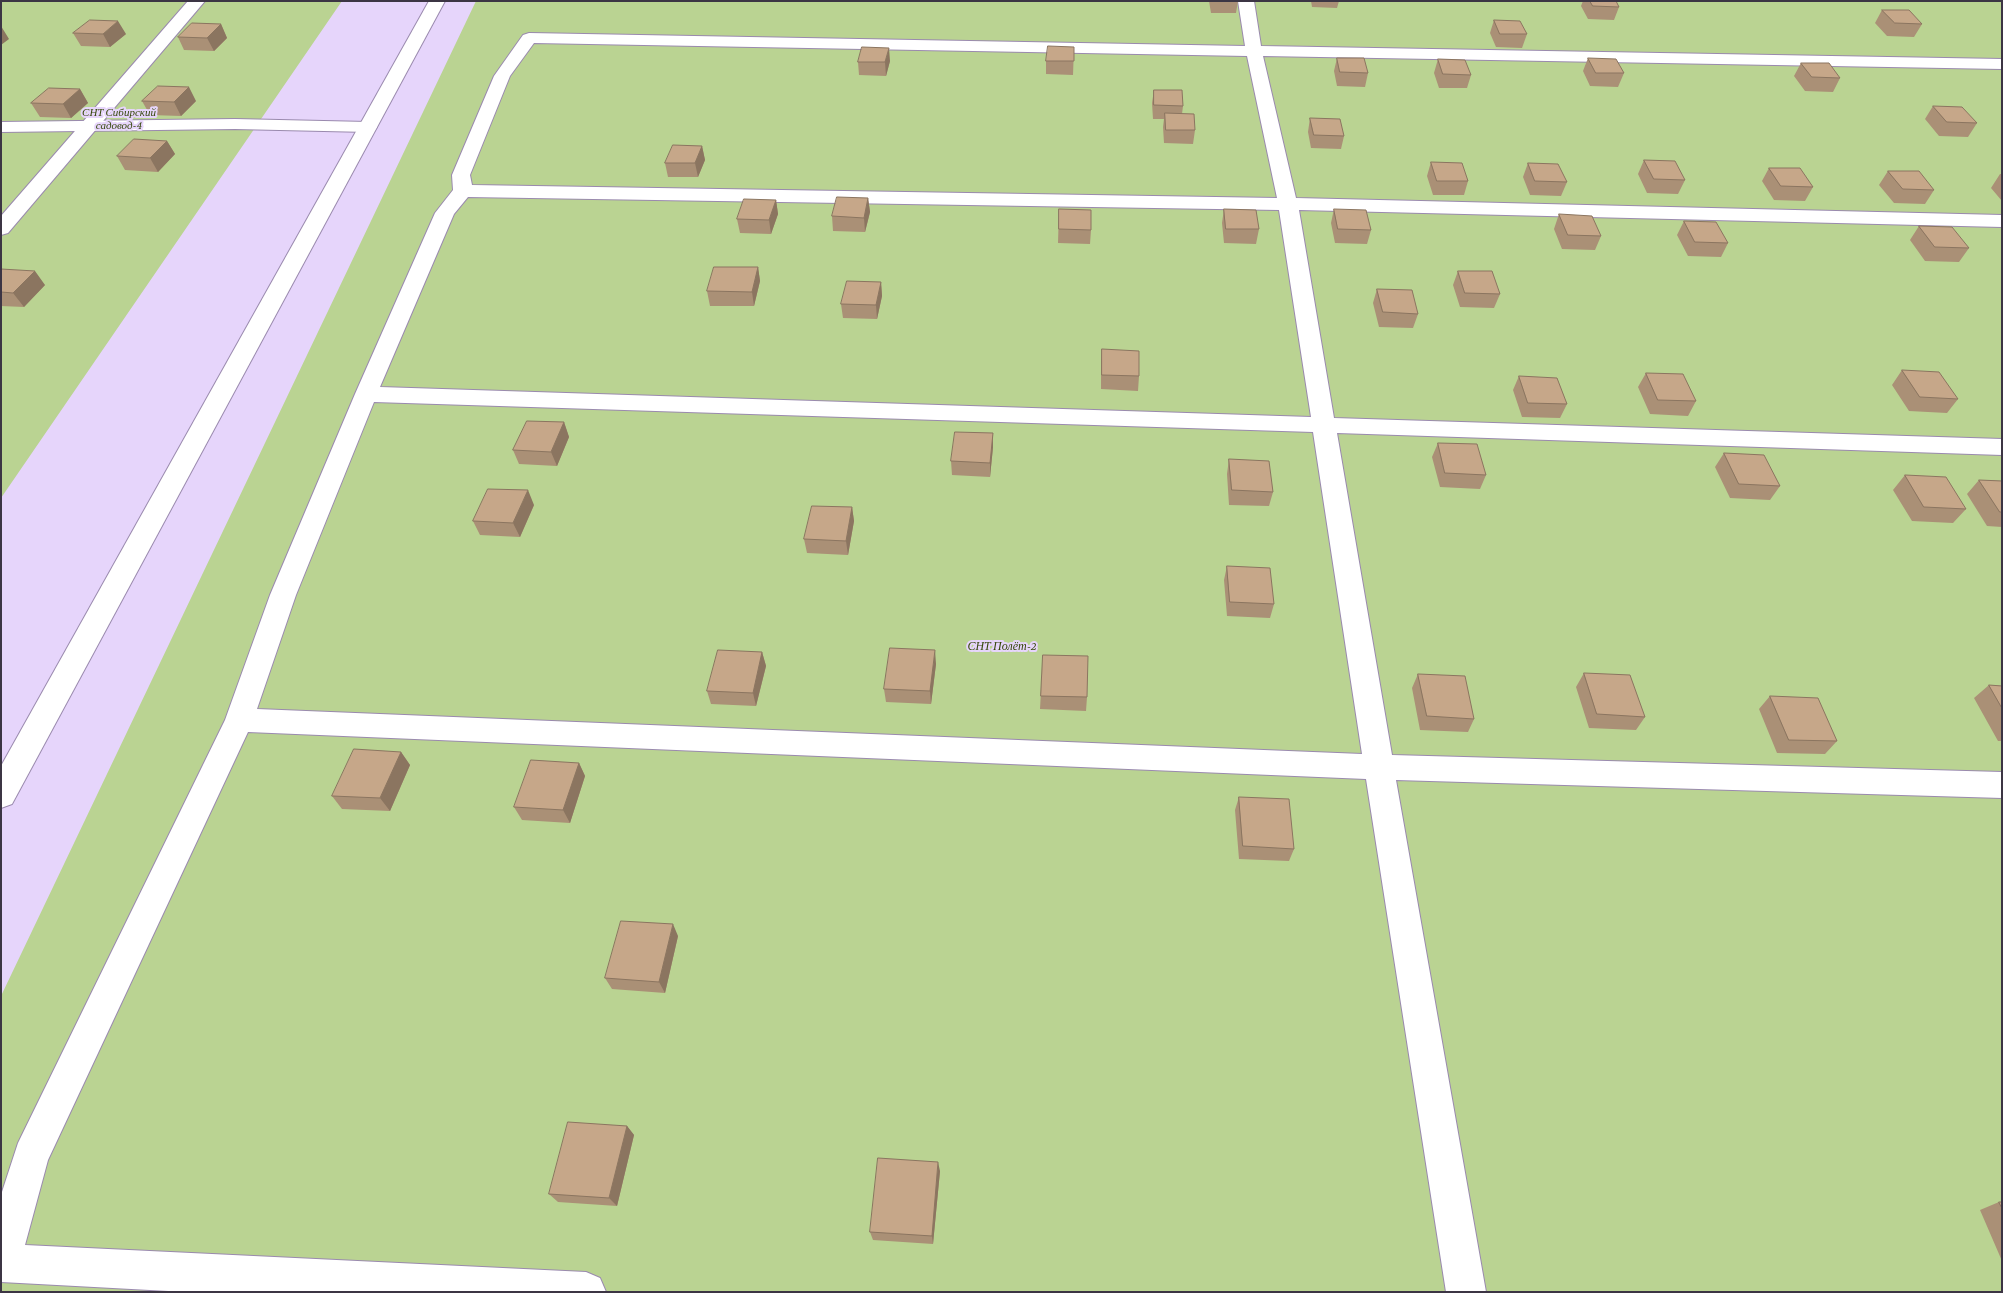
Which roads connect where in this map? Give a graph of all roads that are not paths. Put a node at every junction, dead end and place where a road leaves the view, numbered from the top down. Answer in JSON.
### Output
{"nodes":[{"id":1,"x":197,"y":1,"type":"edge"},
{"id":2,"x":437,"y":1,"type":"edge"},
{"id":3,"x":1246,"y":1,"type":"edge"},
{"id":4,"x":1254,"y":52,"type":"junction"},
{"id":5,"x":2002,"y":64,"type":"edge"},
{"id":6,"x":88,"y":126,"type":"junction"},
{"id":7,"x":1,"y":127,"type":"edge"},
{"id":8,"x":368,"y":127,"type":"junction"},
{"id":9,"x":463,"y":191,"type":"junction"},
{"id":10,"x":1288,"y":204,"type":"junction"},
{"id":11,"x":2002,"y":221,"type":"edge"},
{"id":12,"x":1,"y":229,"type":"edge"},
{"id":13,"x":366,"y":394,"type":"junction"},
{"id":14,"x":1325,"y":426,"type":"junction"},
{"id":15,"x":2002,"y":447,"type":"edge"},
{"id":16,"x":239,"y":720,"type":"junction"},
{"id":17,"x":1379,"y":767,"type":"junction"},
{"id":18,"x":2002,"y":785,"type":"edge"},
{"id":19,"x":1,"y":795,"type":"edge"},
{"id":20,"x":1,"y":1262,"type":"edge"},
{"id":21,"x":586,"y":1292,"type":"edge"},
{"id":22,"x":1466,"y":1292,"type":"edge"}],
"edges":[{"from":1,"to":6,"type":"street"},
{"from":2,"to":8,"type":"street"},
{"from":3,"to":4,"type":"street"},
{"from":4,"to":5,"type":"street"},
{"from":4,"to":9,"type":"street"},
{"from":4,"to":10,"type":"street"},
{"from":6,"to":7,"type":"street"},
{"from":6,"to":8,"type":"street"},
{"from":6,"to":12,"type":"street"},
{"from":8,"to":19,"type":"street"},
{"from":9,"to":10,"type":"street"},
{"from":9,"to":13,"type":"street"},
{"from":10,"to":11,"type":"street"},
{"from":10,"to":14,"type":"street"},
{"from":13,"to":14,"type":"street"},
{"from":13,"to":16,"type":"street"},
{"from":14,"to":15,"type":"street"},
{"from":14,"to":17,"type":"street"},
{"from":16,"to":17,"type":"street"},
{"from":16,"to":20,"type":"street"},
{"from":17,"to":18,"type":"street"},
{"from":17,"to":22,"type":"street"},
{"from":20,"to":21,"type":"street"}]}
